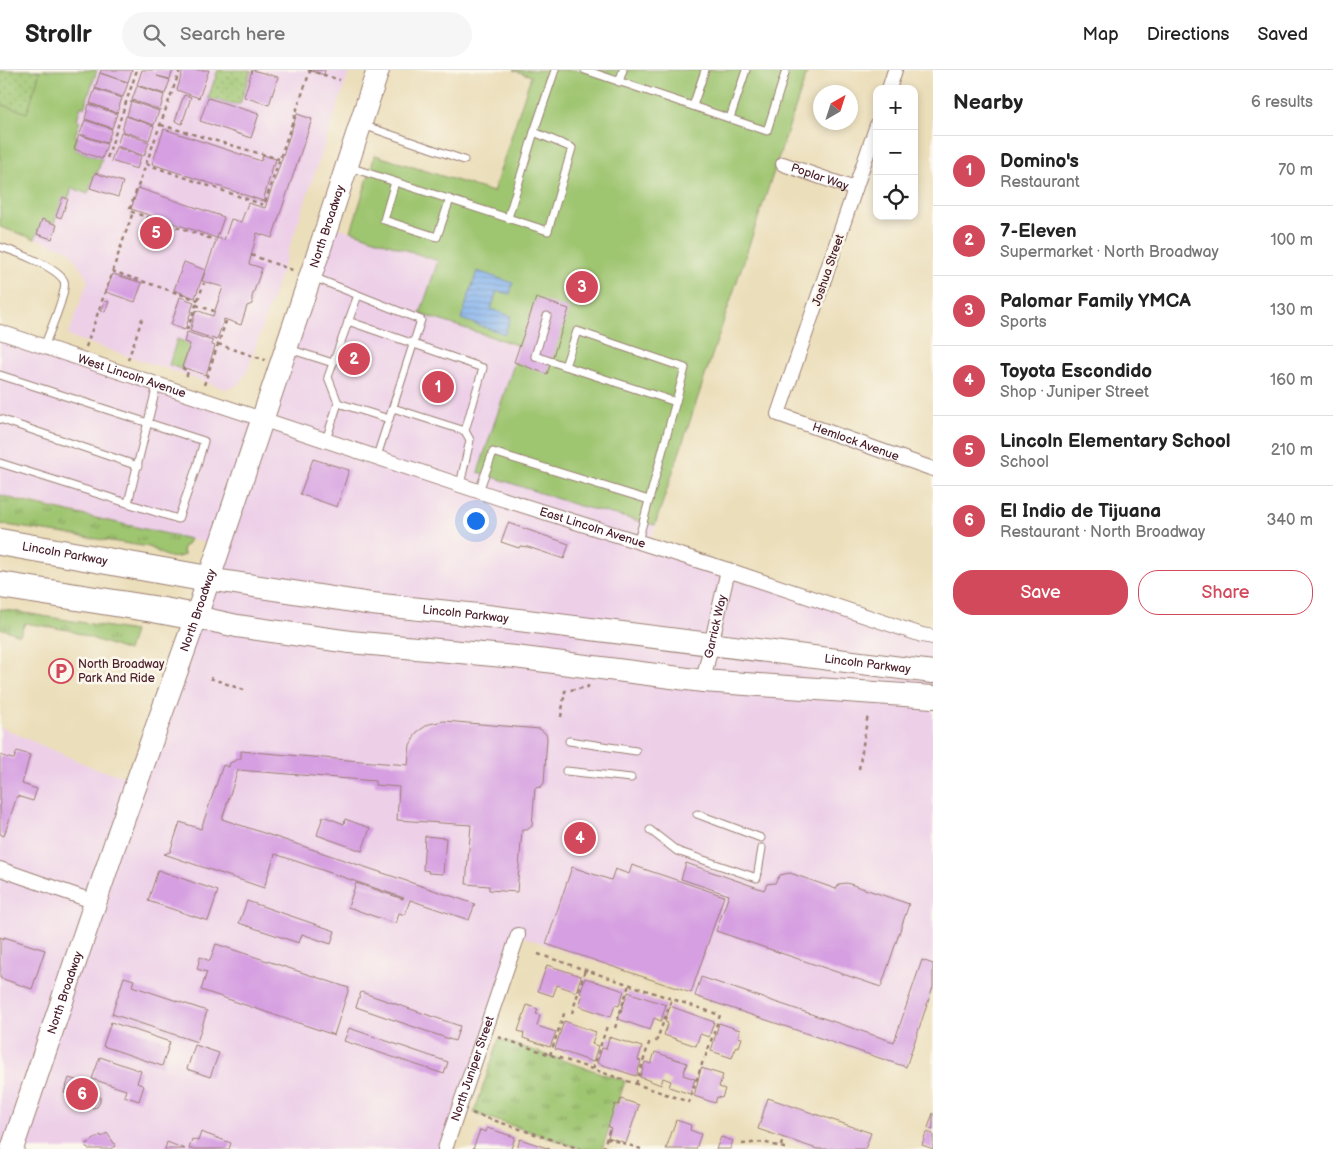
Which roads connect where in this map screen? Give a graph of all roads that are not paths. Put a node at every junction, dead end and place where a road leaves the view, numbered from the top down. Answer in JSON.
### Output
{"nodes":[{"id":1,"x":378,"y":70,"type":"edge"},
{"id":2,"x":555,"y":70,"type":"edge"},
{"id":3,"x":584,"y":70,"type":"edge"},
{"id":4,"x":623,"y":70,"type":"edge"},
{"id":5,"x":705,"y":70,"type":"edge"},
{"id":6,"x":746,"y":70,"type":"edge"},
{"id":7,"x":786,"y":70,"type":"edge"},
{"id":8,"x":895,"y":70,"type":"edge"},
{"id":9,"x":619,"y":82,"type":"junction"},
{"id":10,"x":890,"y":85,"type":"edge"},
{"id":11,"x":693,"y":106,"type":"junction"},
{"id":12,"x":730,"y":118,"type":"junction"},
{"id":13,"x":361,"y":124,"type":"junction"},
{"id":14,"x":875,"y":130,"type":"edge"},
{"id":15,"x":534,"y":132,"type":"junction"},
{"id":16,"x":464,"y":160,"type":"dead end"},
{"id":17,"x":784,"y":164,"type":"dead end"},
{"id":18,"x":347,"y":166,"type":"junction"},
{"id":19,"x":395,"y":182,"type":"junction"},
{"id":20,"x":855,"y":189,"type":"junction"},
{"id":21,"x":450,"y":199,"type":"junction"},
{"id":22,"x":508,"y":218,"type":"junction"},
{"id":23,"x":0,"y":246,"type":"edge"},
{"id":24,"x":311,"y":276,"type":"junction"},
{"id":25,"x":358,"y":295,"type":"junction"},
{"id":26,"x":547,"y":316,"type":"dead end"},
{"id":27,"x":348,"y":321,"type":"junction"},
{"id":28,"x":0,"y":332,"type":"edge"},
{"id":29,"x":413,"y":344,"type":"junction"},
{"id":30,"x":44,"y":347,"type":"junction"},
{"id":31,"x":284,"y":357,"type":"junction"},
{"id":32,"x":333,"y":363,"type":"junction"},
{"id":33,"x":565,"y":366,"type":"junction"},
{"id":34,"x":0,"y":375,"type":"edge"},
{"id":35,"x":157,"y":384,"type":"junction"},
{"id":36,"x":676,"y":402,"type":"junction"},
{"id":37,"x":338,"y":403,"type":"junction"},
{"id":38,"x":393,"y":408,"type":"junction"},
{"id":39,"x":778,"y":414,"type":"joint"},
{"id":40,"x":0,"y":419,"type":"edge"},
{"id":41,"x":263,"y":419,"type":"junction"},
{"id":42,"x":388,"y":420,"type":"junction"},
{"id":43,"x":148,"y":424,"type":"junction"},
{"id":44,"x":465,"y":431,"type":"junction"},
{"id":45,"x":326,"y":440,"type":"junction"},
{"id":46,"x":377,"y":456,"type":"junction"},
{"id":47,"x":0,"y":463,"type":"edge"},
{"id":48,"x":138,"y":466,"type":"junction"},
{"id":49,"x":933,"y":468,"type":"edge"},
{"id":50,"x":460,"y":485,"type":"junction"},
{"id":51,"x":479,"y":491,"type":"junction"},
{"id":52,"x":649,"y":500,"type":"junction"},
{"id":53,"x":128,"y":503,"type":"junction"},
{"id":54,"x":638,"y":541,"type":"junction"},
{"id":55,"x":0,"y":542,"type":"edge"},
{"id":56,"x":728,"y":570,"type":"junction"},
{"id":57,"x":208,"y":579,"type":"junction"},
{"id":58,"x":0,"y":585,"type":"edge"},
{"id":59,"x":196,"y":617,"type":"junction"},
{"id":60,"x":928,"y":636,"type":"edge"},
{"id":61,"x":712,"y":644,"type":"junction"},
{"id":62,"x":933,"y":672,"type":"edge"},
{"id":63,"x":703,"y":682,"type":"junction"},
{"id":64,"x":933,"y":697,"type":"edge"},
{"id":65,"x":569,"y":741,"type":"dead end"},
{"id":66,"x":636,"y":751,"type":"dead end"},
{"id":67,"x":566,"y":771,"type":"dead end"},
{"id":68,"x":631,"y":778,"type":"dead end"},
{"id":69,"x":697,"y":814,"type":"dead end"},
{"id":70,"x":650,"y":830,"type":"dead end"},
{"id":71,"x":761,"y":838,"type":"dead end"},
{"id":72,"x":762,"y":848,"type":"dead end"},
{"id":73,"x":0,"y":869,"type":"edge"},
{"id":74,"x":95,"y":902,"type":"junction"},
{"id":75,"x":518,"y":935,"type":"dead end"},
{"id":76,"x":12,"y":1149,"type":"edge"},
{"id":77,"x":445,"y":1149,"type":"edge"}],
"edges":[{"from":1,"to":13,"type":"main road","name":"North Broadway"},
{"from":2,"to":15,"type":"lane"},
{"from":3,"to":9,"type":"lane"},
{"from":4,"to":9,"type":"lane"},
{"from":5,"to":11,"type":"lane"},
{"from":6,"to":12,"type":"lane"},
{"from":7,"to":12,"type":"lane"},
{"from":8,"to":10,"type":"street"},
{"from":9,"to":11,"type":"lane"},
{"from":11,"to":12,"type":"lane"},
{"from":13,"to":16,"type":"lane"},
{"from":13,"to":18,"type":"main road","name":"North Broadway"},
{"from":14,"to":20,"type":"street","name":"Joshua Street"},
{"from":15,"to":22,"type":"lane"},
{"from":15,"to":22,"type":"lane"},
{"from":17,"to":20,"type":"street","name":"Poplar Way"},
{"from":18,"to":19,"type":"lane"},
{"from":18,"to":24,"type":"main road","name":"North Broadway"},
{"from":19,"to":21,"type":"lane"},
{"from":19,"to":21,"type":"lane"},
{"from":20,"to":39,"type":"street","name":"Joshua Street"},
{"from":21,"to":22,"type":"lane"},
{"from":23,"to":30,"type":"lane"},
{"from":24,"to":25,"type":"lane"},
{"from":24,"to":31,"type":"main road","name":"North Broadway"},
{"from":25,"to":27,"type":"lane"},
{"from":25,"to":29,"type":"lane"},
{"from":26,"to":33,"type":"lane"},
{"from":27,"to":29,"type":"lane"},
{"from":27,"to":32,"type":"lane"},
{"from":28,"to":30,"type":"street","name":"West Lincoln Avenue"},
{"from":29,"to":38,"type":"lane"},
{"from":29,"to":44,"type":"lane"},
{"from":30,"to":35,"type":"street","name":"West Lincoln Avenue"},
{"from":31,"to":32,"type":"lane"},
{"from":31,"to":41,"type":"main road","name":"North Broadway"},
{"from":32,"to":37,"type":"lane"},
{"from":33,"to":36,"type":"lane"},
{"from":33,"to":36,"type":"lane"},
{"from":34,"to":43,"type":"lane"},
{"from":35,"to":41,"type":"street","name":"West Lincoln Avenue"},
{"from":35,"to":43,"type":"lane"},
{"from":36,"to":52,"type":"lane"},
{"from":37,"to":42,"type":"lane"},
{"from":37,"to":45,"type":"lane"},
{"from":38,"to":42,"type":"lane"},
{"from":38,"to":44,"type":"lane"},
{"from":39,"to":49,"type":"street","name":"Hemlock Avenue"},
{"from":40,"to":48,"type":"lane"},
{"from":41,"to":45,"type":"street","name":"East Lincoln Avenue"},
{"from":41,"to":57,"type":"main road","name":"North Broadway"},
{"from":42,"to":46,"type":"lane"},
{"from":43,"to":48,"type":"lane"},
{"from":43,"to":53,"type":"lane"},
{"from":44,"to":50,"type":"lane"},
{"from":45,"to":46,"type":"street","name":"East Lincoln Avenue"},
{"from":46,"to":50,"type":"street","name":"East Lincoln Avenue"},
{"from":47,"to":53,"type":"lane"},
{"from":48,"to":53,"type":"lane"},
{"from":50,"to":51,"type":"street","name":"East Lincoln Avenue"},
{"from":51,"to":52,"type":"lane"},
{"from":51,"to":54,"type":"street","name":"East Lincoln Avenue"},
{"from":52,"to":54,"type":"lane"},
{"from":54,"to":56,"type":"street","name":"East Lincoln Avenue"},
{"from":55,"to":57,"type":"highway","name":"Lincoln Parkway"},
{"from":56,"to":60,"type":"street","name":"East Lincoln Avenue"},
{"from":56,"to":61,"type":"street","name":"Garrick Way"},
{"from":57,"to":59,"type":"main road","name":"North Broadway"},
{"from":57,"to":61,"type":"main road","name":"Lincoln Parkway"},
{"from":58,"to":59,"type":"highway"},
{"from":59,"to":63,"type":"main road"},
{"from":59,"to":74,"type":"main road","name":"North Broadway"},
{"from":61,"to":62,"type":"main road","name":"Lincoln Parkway"},
{"from":61,"to":63,"type":"street","name":"Garrick Way"},
{"from":63,"to":64,"type":"main road"},
{"from":65,"to":66,"type":"lane"},
{"from":67,"to":68,"type":"lane"},
{"from":69,"to":71,"type":"lane"},
{"from":70,"to":72,"type":"lane"},
{"from":73,"to":74,"type":"street"},
{"from":74,"to":76,"type":"main road","name":"North Broadway"},
{"from":75,"to":77,"type":"street","name":"North Juniper Street"}]}
